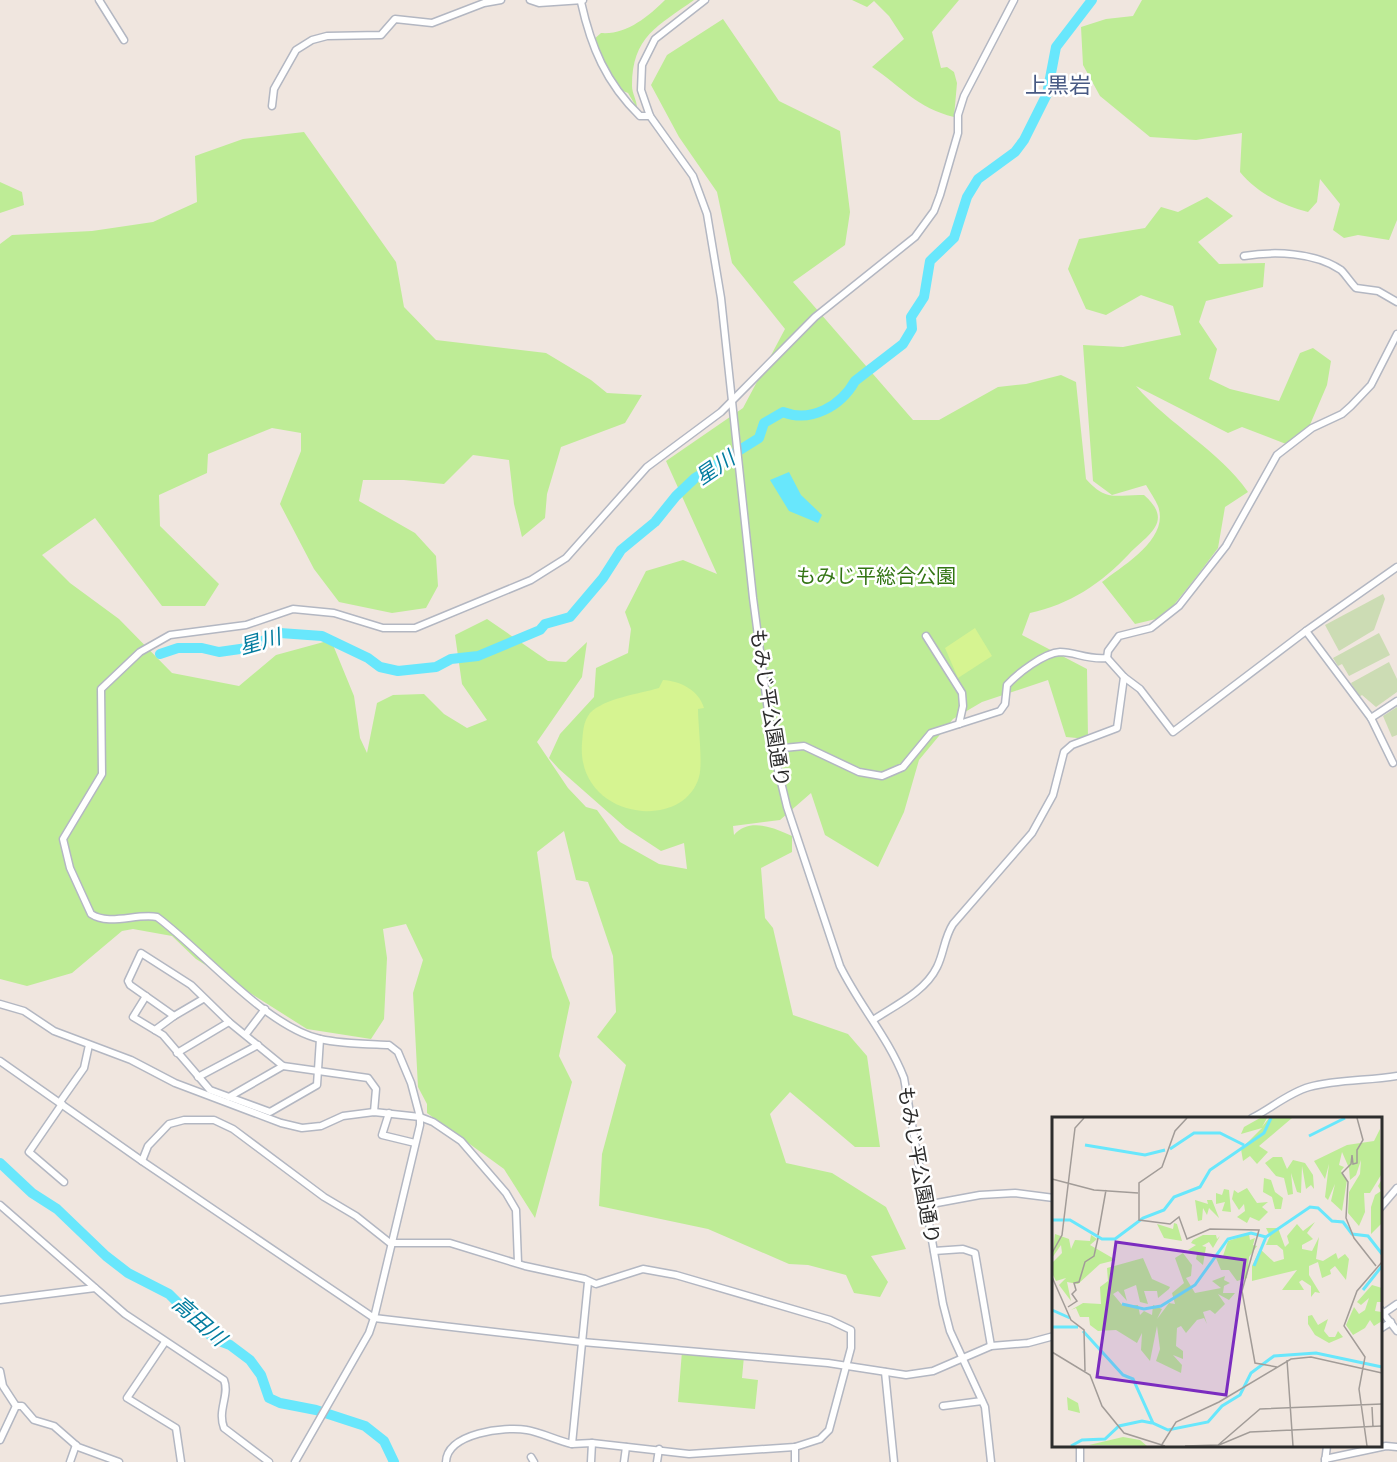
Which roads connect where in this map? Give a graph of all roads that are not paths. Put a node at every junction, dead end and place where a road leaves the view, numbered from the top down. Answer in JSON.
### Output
{"nodes":[{"id":1,"x":99,"y":0,"type":"edge"},
{"id":2,"x":501,"y":0,"type":"edge"},
{"id":3,"x":530,"y":0,"type":"edge"},
{"id":4,"x":705,"y":0,"type":"edge"},
{"id":5,"x":1014,"y":0,"type":"edge"},
{"id":6,"x":582,"y":1,"type":"edge"},
{"id":7,"x":123,"y":40,"type":"dead end"},
{"id":8,"x":272,"y":106,"type":"dead end"},
{"id":9,"x":650,"y":116,"type":"junction"},
{"id":10,"x":1244,"y":256,"type":"dead end"},
{"id":11,"x":1397,"y":303,"type":"edge"},
{"id":12,"x":1397,"y":334,"type":"edge"},
{"id":13,"x":731,"y":403,"type":"junction"},
{"id":14,"x":1397,"y":567,"type":"edge"},
{"id":15,"x":1306,"y":631,"type":"junction"},
{"id":16,"x":926,"y":636,"type":"dead end"},
{"id":17,"x":1107,"y":658,"type":"junction"},
{"id":18,"x":1124,"y":677,"type":"junction"},
{"id":19,"x":1397,"y":701,"type":"edge"},
{"id":20,"x":1371,"y":718,"type":"junction"},
{"id":21,"x":958,"y":724,"type":"junction"},
{"id":22,"x":773,"y":749,"type":"junction"},
{"id":23,"x":1394,"y":763,"type":"dead end"},
{"id":24,"x":146,"y":996,"type":"junction"},
{"id":25,"x":203,"y":999,"type":"junction"},
{"id":26,"x":0,"y":1004,"type":"edge"},
{"id":27,"x":265,"y":1009,"type":"junction"},
{"id":28,"x":174,"y":1016,"type":"junction"},
{"id":29,"x":873,"y":1020,"type":"junction"},
{"id":30,"x":229,"y":1022,"type":"junction"},
{"id":31,"x":155,"y":1030,"type":"junction"},
{"id":32,"x":246,"y":1034,"type":"junction"},
{"id":33,"x":320,"y":1039,"type":"junction"},
{"id":34,"x":89,"y":1045,"type":"junction"},
{"id":35,"x":258,"y":1045,"type":"junction"},
{"id":36,"x":177,"y":1053,"type":"junction"},
{"id":37,"x":0,"y":1061,"type":"edge"},
{"id":38,"x":283,"y":1066,"type":"junction"},
{"id":39,"x":320,"y":1070,"type":"junction"},
{"id":40,"x":1397,"y":1076,"type":"edge"},
{"id":41,"x":198,"y":1077,"type":"junction"},
{"id":42,"x":229,"y":1097,"type":"junction"},
{"id":43,"x":61,"y":1103,"type":"junction"},
{"id":44,"x":374,"y":1112,"type":"junction"},
{"id":45,"x":389,"y":1113,"type":"junction"},
{"id":46,"x":420,"y":1117,"type":"junction"},
{"id":47,"x":1256,"y":1117,"type":"edge"},
{"id":48,"x":415,"y":1143,"type":"junction"},
{"id":49,"x":142,"y":1161,"type":"junction"},
{"id":50,"x":64,"y":1182,"type":"dead end"},
{"id":51,"x":1397,"y":1188,"type":"edge"},
{"id":52,"x":1052,"y":1198,"type":"edge"},
{"id":53,"x":0,"y":1205,"type":"edge"},
{"id":54,"x":926,"y":1205,"type":"junction"},
{"id":55,"x":1382,"y":1207,"type":"edge"},
{"id":56,"x":390,"y":1243,"type":"junction"},
{"id":57,"x":934,"y":1251,"type":"junction"},
{"id":58,"x":518,"y":1263,"type":"junction"},
{"id":59,"x":588,"y":1282,"type":"junction"},
{"id":60,"x":95,"y":1288,"type":"junction"},
{"id":61,"x":0,"y":1300,"type":"edge"},
{"id":62,"x":1397,"y":1304,"type":"edge"},
{"id":63,"x":1382,"y":1311,"type":"edge"},
{"id":64,"x":375,"y":1318,"type":"junction"},
{"id":65,"x":1391,"y":1322,"type":"junction"},
{"id":66,"x":1382,"y":1328,"type":"edge"},
{"id":67,"x":1397,"y":1331,"type":"edge"},
{"id":68,"x":1052,"y":1336,"type":"edge"},
{"id":69,"x":165,"y":1342,"type":"junction"},
{"id":70,"x":582,"y":1342,"type":"junction"},
{"id":71,"x":991,"y":1346,"type":"junction"},
{"id":72,"x":962,"y":1358,"type":"junction"},
{"id":73,"x":846,"y":1365,"type":"junction"},
{"id":74,"x":0,"y":1371,"type":"edge"},
{"id":75,"x":885,"y":1372,"type":"junction"},
{"id":76,"x":982,"y":1401,"type":"junction"},
{"id":77,"x":16,"y":1406,"type":"junction"},
{"id":78,"x":943,"y":1406,"type":"dead end"},
{"id":79,"x":0,"y":1440,"type":"edge"},
{"id":80,"x":592,"y":1443,"type":"junction"},
{"id":81,"x":572,"y":1444,"type":"junction"},
{"id":82,"x":76,"y":1445,"type":"junction"},
{"id":83,"x":626,"y":1447,"type":"junction"},
{"id":84,"x":795,"y":1447,"type":"junction"},
{"id":85,"x":1382,"y":1447,"type":"edge"},
{"id":86,"x":1382,"y":1447,"type":"edge"},
{"id":87,"x":1397,"y":1447,"type":"edge"},
{"id":88,"x":659,"y":1449,"type":"junction"},
{"id":89,"x":1325,"y":1461,"type":"edge"},
{"id":90,"x":70,"y":1462,"type":"edge"},
{"id":91,"x":119,"y":1462,"type":"edge"},
{"id":92,"x":181,"y":1462,"type":"edge"},
{"id":93,"x":269,"y":1462,"type":"edge"},
{"id":94,"x":296,"y":1462,"type":"edge"},
{"id":95,"x":446,"y":1462,"type":"edge"},
{"id":96,"x":591,"y":1462,"type":"edge"},
{"id":97,"x":624,"y":1462,"type":"edge"},
{"id":98,"x":657,"y":1462,"type":"edge"},
{"id":99,"x":795,"y":1462,"type":"edge"},
{"id":100,"x":894,"y":1462,"type":"edge"},
{"id":101,"x":991,"y":1462,"type":"edge"}],
"edges":[{"from":1,"to":7,"type":"street"},
{"from":2,"to":8,"type":"street"},
{"from":3,"to":6,"type":"street"},
{"from":4,"to":9,"type":"street","name":"もみじ平公園通り"},
{"from":5,"to":13,"type":"street"},
{"from":6,"to":9,"type":"street"},
{"from":9,"to":13,"type":"street","name":"もみじ平公園通り"},
{"from":10,"to":11,"type":"street"},
{"from":12,"to":17,"type":"street"},
{"from":13,"to":22,"type":"street","name":"もみじ平公園通り"},
{"from":13,"to":27,"type":"street"},
{"from":14,"to":15,"type":"street"},
{"from":15,"to":18,"type":"street"},
{"from":15,"to":20,"type":"street"},
{"from":16,"to":21,"type":"street"},
{"from":17,"to":18,"type":"street"},
{"from":17,"to":21,"type":"street"},
{"from":18,"to":29,"type":"street"},
{"from":19,"to":20,"type":"street"},
{"from":20,"to":23,"type":"street"},
{"from":21,"to":22,"type":"street"},
{"from":22,"to":29,"type":"street","name":"もみじ平公園通り"},
{"from":24,"to":25,"type":"street"},
{"from":24,"to":28,"type":"street"},
{"from":24,"to":31,"type":"street"},
{"from":25,"to":28,"type":"street"},
{"from":25,"to":30,"type":"street"},
{"from":26,"to":34,"type":"street"},
{"from":27,"to":32,"type":"street"},
{"from":27,"to":33,"type":"street"},
{"from":28,"to":31,"type":"street"},
{"from":29,"to":54,"type":"street","name":"もみじ平公園通り"},
{"from":30,"to":32,"type":"street"},
{"from":30,"to":36,"type":"street"},
{"from":31,"to":36,"type":"street"},
{"from":32,"to":35,"type":"street"},
{"from":33,"to":39,"type":"street"},
{"from":33,"to":46,"type":"street"},
{"from":34,"to":43,"type":"street"},
{"from":34,"to":44,"type":"street"},
{"from":35,"to":38,"type":"street"},
{"from":35,"to":41,"type":"street"},
{"from":36,"to":41,"type":"street"},
{"from":37,"to":43,"type":"street"},
{"from":38,"to":39,"type":"street"},
{"from":38,"to":42,"type":"street"},
{"from":39,"to":42,"type":"street"},
{"from":39,"to":44,"type":"street"},
{"from":40,"to":47,"type":"street"},
{"from":41,"to":42,"type":"street"},
{"from":43,"to":49,"type":"street"},
{"from":43,"to":50,"type":"street"},
{"from":44,"to":45,"type":"street"},
{"from":45,"to":46,"type":"street"},
{"from":45,"to":48,"type":"street"},
{"from":46,"to":48,"type":"street"},
{"from":46,"to":58,"type":"street"},
{"from":48,"to":56,"type":"street"},
{"from":49,"to":56,"type":"street"},
{"from":49,"to":64,"type":"street"},
{"from":51,"to":55,"type":"street"},
{"from":52,"to":54,"type":"street"},
{"from":53,"to":60,"type":"street"},
{"from":54,"to":57,"type":"street","name":"もみじ平公園通り"},
{"from":56,"to":58,"type":"street"},
{"from":56,"to":64,"type":"street"},
{"from":57,"to":71,"type":"street"},
{"from":57,"to":72,"type":"street","name":"もみじ平公園通り"},
{"from":58,"to":59,"type":"street"},
{"from":59,"to":70,"type":"street"},
{"from":59,"to":73,"type":"street"},
{"from":60,"to":61,"type":"street"},
{"from":60,"to":69,"type":"street"},
{"from":62,"to":63,"type":"street"},
{"from":63,"to":65,"type":"street"},
{"from":64,"to":70,"type":"street"},
{"from":64,"to":94,"type":"street"},
{"from":65,"to":66,"type":"street"},
{"from":65,"to":67,"type":"street"},
{"from":68,"to":71,"type":"street"},
{"from":69,"to":92,"type":"street"},
{"from":69,"to":93,"type":"street"},
{"from":70,"to":73,"type":"street"},
{"from":70,"to":81,"type":"street"},
{"from":71,"to":72,"type":"street"},
{"from":72,"to":75,"type":"street"},
{"from":72,"to":76,"type":"street","name":"もみじ平公園通り"},
{"from":73,"to":75,"type":"street"},
{"from":73,"to":84,"type":"street"},
{"from":74,"to":77,"type":"street"},
{"from":75,"to":100,"type":"street"},
{"from":76,"to":78,"type":"street"},
{"from":76,"to":101,"type":"street","name":"もみじ平公園通り"},
{"from":77,"to":79,"type":"street"},
{"from":77,"to":82,"type":"street"},
{"from":80,"to":81,"type":"street"},
{"from":80,"to":83,"type":"street"},
{"from":80,"to":96,"type":"street"},
{"from":81,"to":95,"type":"street"},
{"from":82,"to":90,"type":"street"},
{"from":82,"to":91,"type":"street"},
{"from":83,"to":88,"type":"street"},
{"from":83,"to":97,"type":"street"},
{"from":84,"to":88,"type":"street"},
{"from":84,"to":99,"type":"street"},
{"from":85,"to":89,"type":"street"},
{"from":86,"to":87,"type":"street"},
{"from":88,"to":98,"type":"street"}]}
